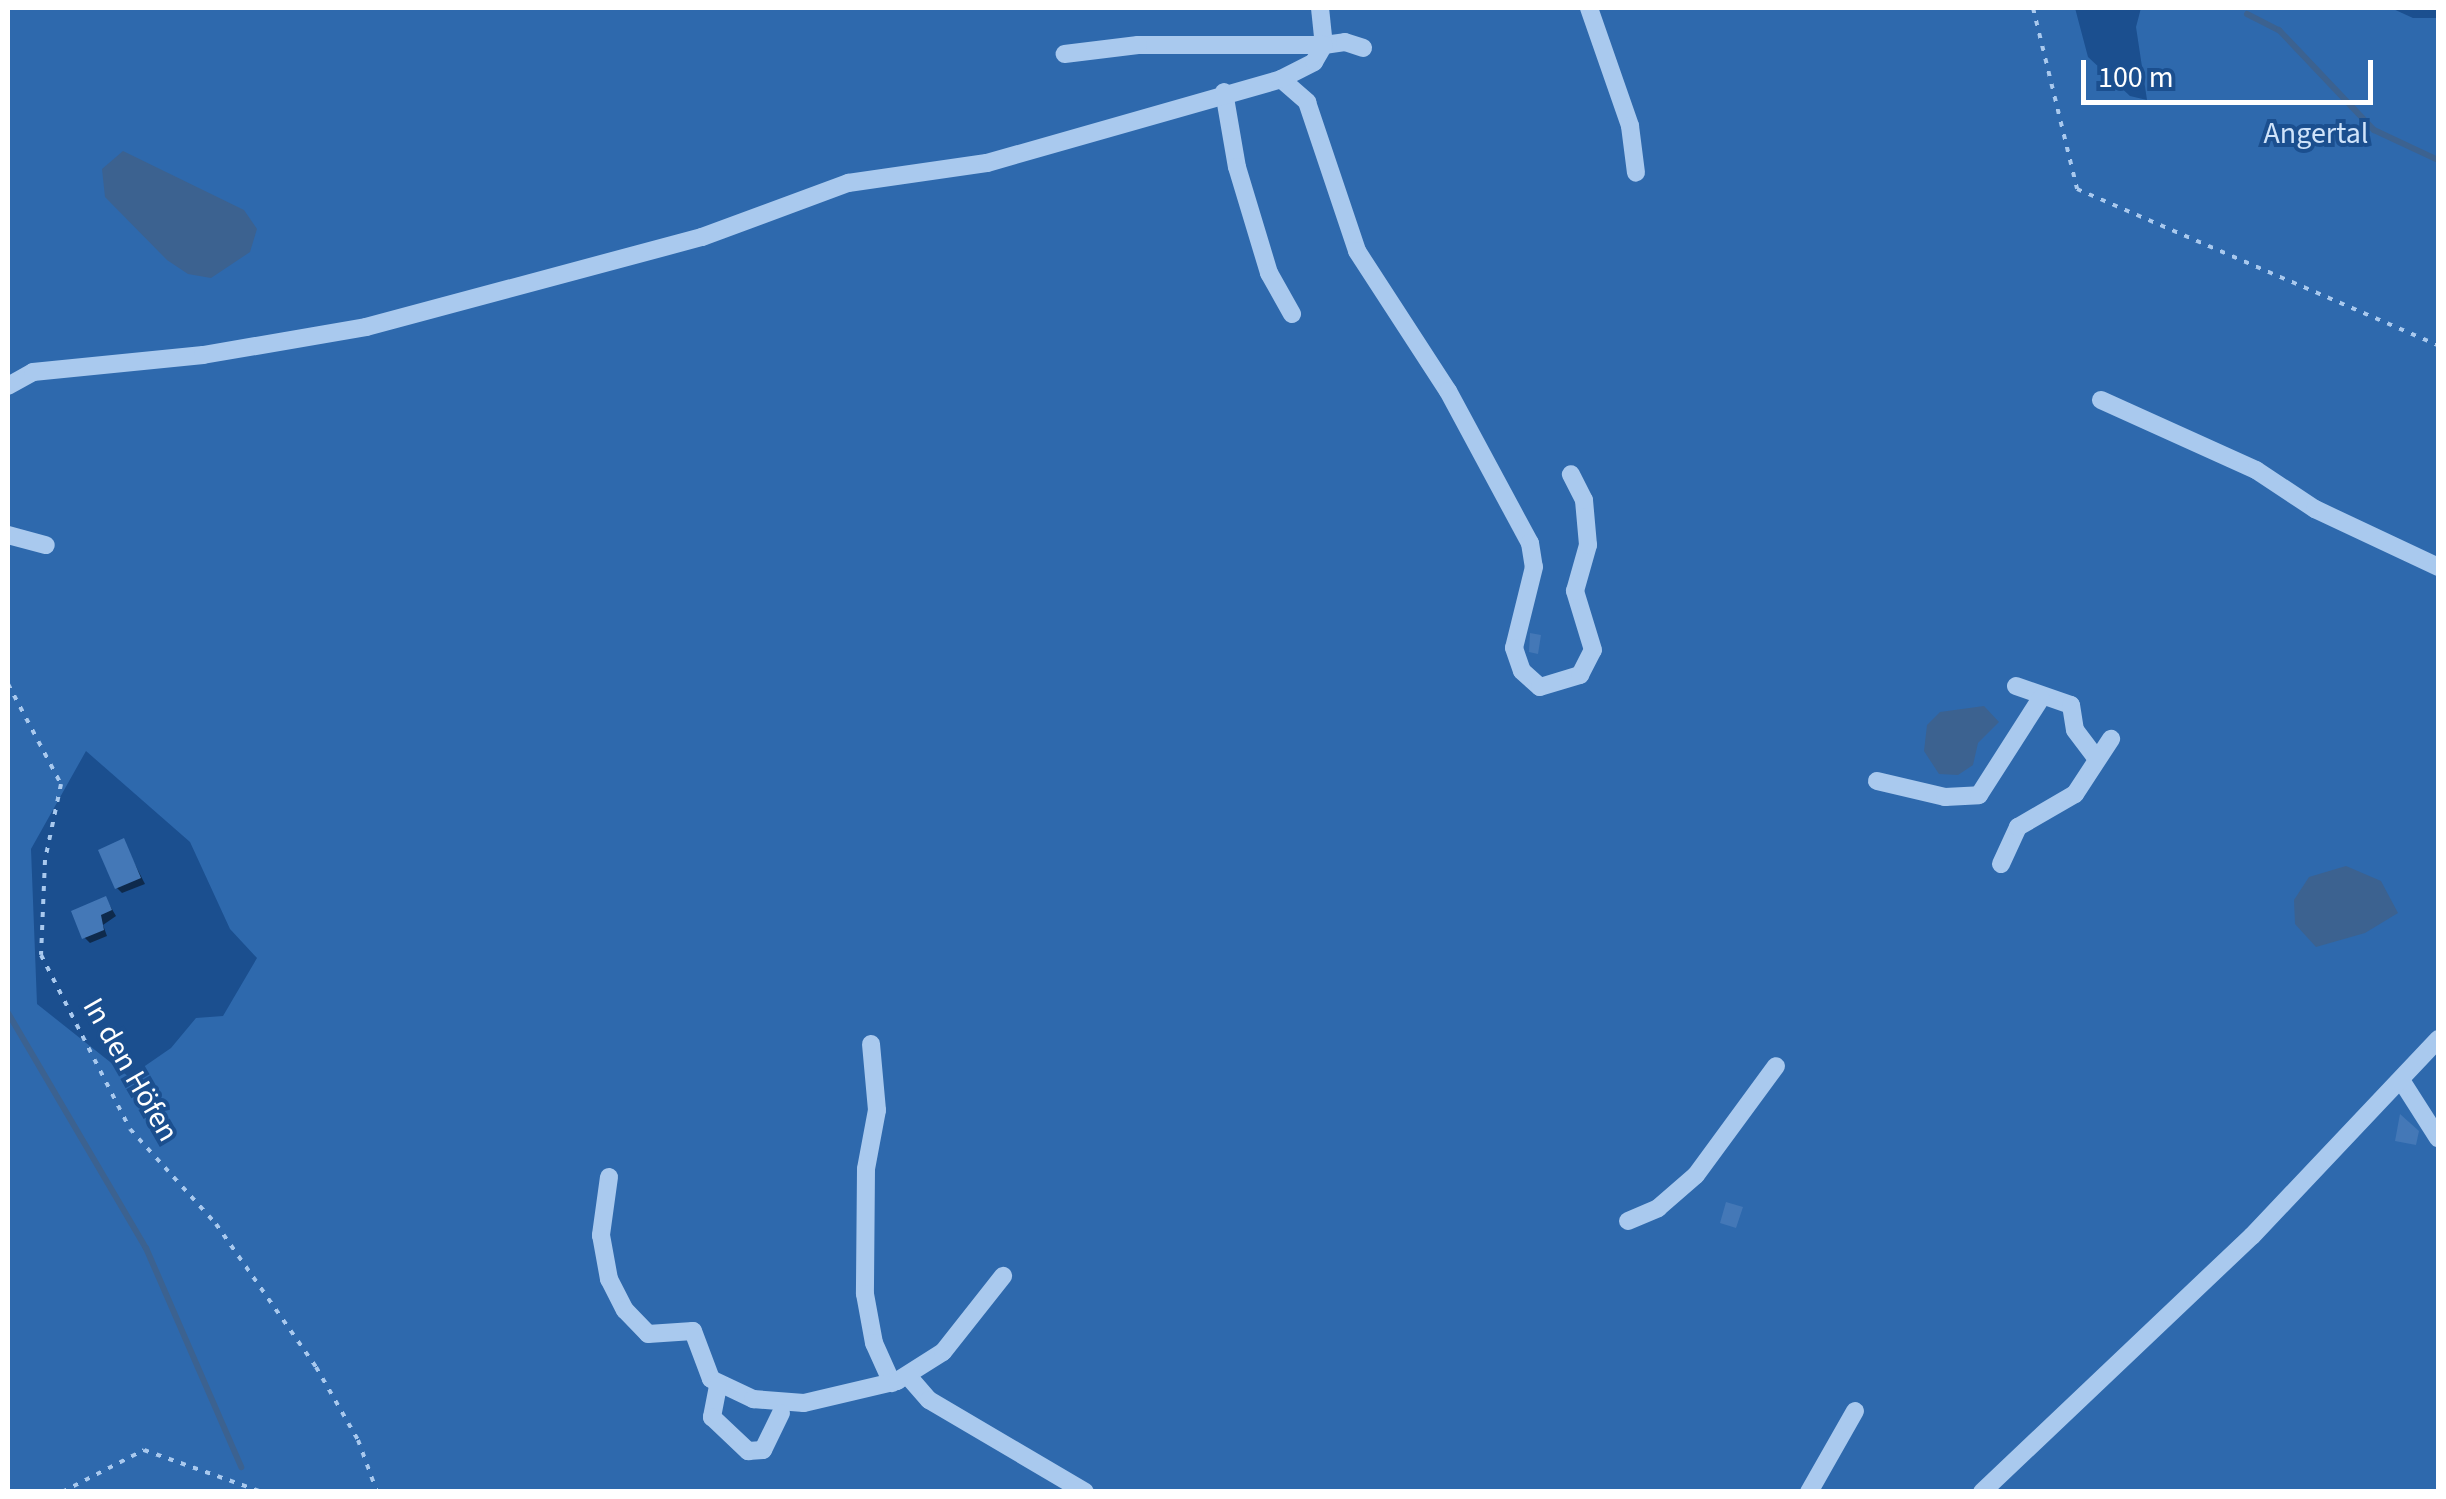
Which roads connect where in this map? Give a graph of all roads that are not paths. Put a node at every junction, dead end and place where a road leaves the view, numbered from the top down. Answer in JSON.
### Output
{"nodes":[{"id":1,"x":1320,"y":8,"type":"edge"},
{"id":2,"x":1589,"y":8,"type":"edge"},
{"id":3,"x":1324,"y":45,"type":"junction"},
{"id":4,"x":1363,"y":48,"type":"dead end"},
{"id":5,"x":1065,"y":54,"type":"dead end"},
{"id":6,"x":1281,"y":79,"type":"junction"},
{"id":7,"x":1224,"y":92,"type":"junction"},
{"id":8,"x":1636,"y":173,"type":"dead end"},
{"id":9,"x":1292,"y":314,"type":"dead end"},
{"id":10,"x":8,"y":386,"type":"edge"},
{"id":11,"x":2102,"y":400,"type":"dead end"},
{"id":12,"x":1571,"y":474,"type":"dead end"},
{"id":13,"x":8,"y":534,"type":"edge"},
{"id":14,"x":46,"y":545,"type":"dead end"},
{"id":15,"x":2438,"y":567,"type":"edge"},
{"id":16,"x":2016,"y":686,"type":"dead end"},
{"id":17,"x":2042,"y":698,"type":"junction"},
{"id":18,"x":2112,"y":739,"type":"dead end"},
{"id":19,"x":2097,"y":759,"type":"junction"},
{"id":20,"x":1878,"y":781,"type":"dead end"},
{"id":21,"x":2000,"y":864,"type":"dead end"},
{"id":22,"x":2438,"y":1038,"type":"edge"},
{"id":23,"x":871,"y":1044,"type":"dead end"},
{"id":24,"x":1776,"y":1066,"type":"dead end"},
{"id":25,"x":2401,"y":1080,"type":"junction"},
{"id":26,"x":2438,"y":1138,"type":"edge"},
{"id":27,"x":609,"y":1178,"type":"dead end"},
{"id":28,"x":1628,"y":1222,"type":"dead end"},
{"id":29,"x":1003,"y":1276,"type":"dead end"},
{"id":30,"x":900,"y":1379,"type":"junction"},
{"id":31,"x":718,"y":1386,"type":"junction"},
{"id":32,"x":1855,"y":1411,"type":"dead end"},
{"id":33,"x":781,"y":1413,"type":"dead end"},
{"id":34,"x":1084,"y":1492,"type":"edge"},
{"id":35,"x":1809,"y":1492,"type":"edge"},
{"id":36,"x":1982,"y":1492,"type":"edge"}],
"edges":[{"from":1,"to":3,"type":"lane"},
{"from":2,"to":8,"type":"lane"},
{"from":3,"to":4,"type":"lane"},
{"from":3,"to":5,"type":"lane"},
{"from":3,"to":6,"type":"lane"},
{"from":6,"to":7,"type":"lane"},
{"from":6,"to":12,"type":"lane"},
{"from":7,"to":9,"type":"lane"},
{"from":7,"to":10,"type":"lane"},
{"from":11,"to":15,"type":"lane"},
{"from":13,"to":14,"type":"lane"},
{"from":16,"to":17,"type":"lane"},
{"from":17,"to":19,"type":"lane"},
{"from":17,"to":20,"type":"lane"},
{"from":18,"to":19,"type":"lane"},
{"from":19,"to":21,"type":"lane"},
{"from":22,"to":25,"type":"lane"},
{"from":23,"to":30,"type":"lane"},
{"from":24,"to":28,"type":"lane"},
{"from":25,"to":26,"type":"lane"},
{"from":25,"to":36,"type":"lane"},
{"from":27,"to":31,"type":"lane"},
{"from":29,"to":30,"type":"lane"},
{"from":30,"to":31,"type":"lane"},
{"from":30,"to":34,"type":"lane"},
{"from":31,"to":33,"type":"lane"},
{"from":32,"to":35,"type":"lane"}]}
